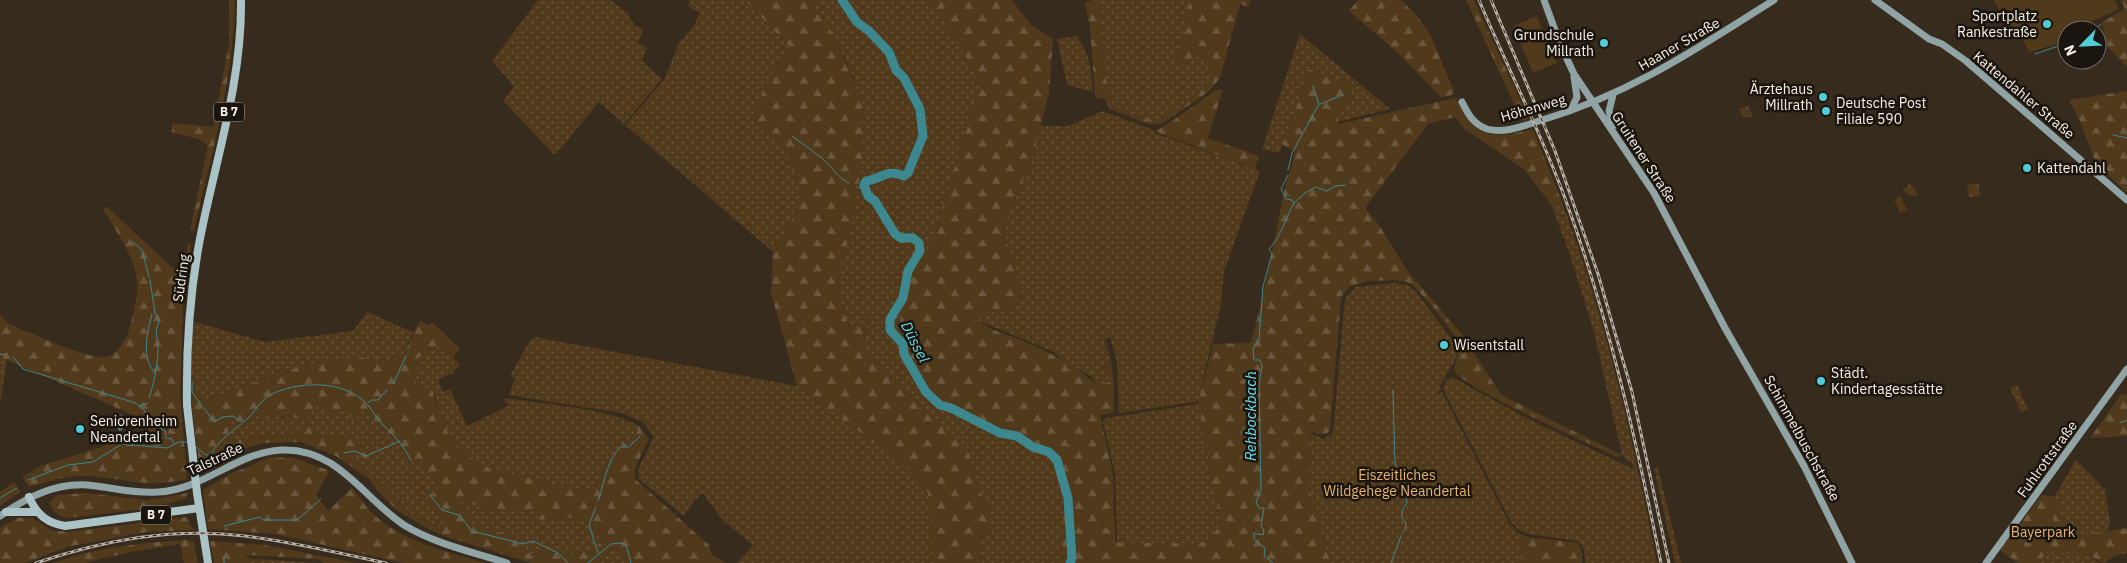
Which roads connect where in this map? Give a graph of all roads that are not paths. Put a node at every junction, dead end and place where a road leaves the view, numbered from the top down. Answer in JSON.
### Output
{"nodes":[{"id":1,"x":241,"y":0,"type":"edge"},
{"id":2,"x":1544,"y":0,"type":"edge"},
{"id":3,"x":1774,"y":0,"type":"edge"},
{"id":4,"x":1875,"y":0,"type":"edge"},
{"id":5,"x":1574,"y":74,"type":"junction"},
{"id":6,"x":1613,"y":95,"type":"junction"},
{"id":7,"x":1462,"y":102,"type":"dead end"},
{"id":8,"x":1593,"y":102,"type":"junction"},
{"id":9,"x":1571,"y":110,"type":"junction"},
{"id":10,"x":1614,"y":130,"type":"junction"},
{"id":11,"x":2127,"y":200,"type":"edge"},
{"id":12,"x":1725,"y":328,"type":"joint"},
{"id":13,"x":2127,"y":369,"type":"edge"},
{"id":14,"x":29,"y":498,"type":"junction"},
{"id":15,"x":199,"y":508,"type":"junction"},
{"id":16,"x":37,"y":512,"type":"junction"},
{"id":17,"x":3,"y":514,"type":"edge"},
{"id":18,"x":208,"y":563,"type":"edge"},
{"id":19,"x":507,"y":563,"type":"edge"},
{"id":20,"x":1852,"y":563,"type":"edge"},
{"id":21,"x":1986,"y":563,"type":"edge"}],
"edges":[{"from":1,"to":15,"type":"main road","name":"Südring","number":"B 7","bridge":true},
{"from":2,"to":5,"type":"main road","name":"Gruitener Straße"},
{"from":3,"to":6,"type":"main road","name":"Haaner Straße"},
{"from":4,"to":11,"type":"main road","name":"Kattendahler Straße"},
{"from":5,"to":8,"type":"main road","name":"Gruitener Straße"},
{"from":5,"to":9,"type":"main road"},
{"from":6,"to":8,"type":"main road","name":"Haaner Straße"},
{"from":6,"to":10,"type":"main road"},
{"from":7,"to":9,"type":"main road","name":"Höhenweg"},
{"from":8,"to":9,"type":"main road","name":"Höhenweg"},
{"from":8,"to":10,"type":"main road","name":"Gruitener Straße"},
{"from":10,"to":12,"type":"main road","name":"Gruitener Straße"},
{"from":12,"to":20,"type":"main road","name":"Schimmelbuschstraße"},
{"from":13,"to":21,"type":"main road","name":"Fuhlrottstraße"},
{"from":14,"to":16,"type":"main road","number":"B 7"},
{"from":14,"to":17,"type":"main road","name":"Talstraße"},
{"from":14,"to":19,"type":"main road","name":"Talstraße"},
{"from":15,"to":16,"type":"main road","number":"B 7"},
{"from":15,"to":18,"type":"main road","name":"Südring","number":"B 7"},
{"from":16,"to":17,"type":"main road"}]}
